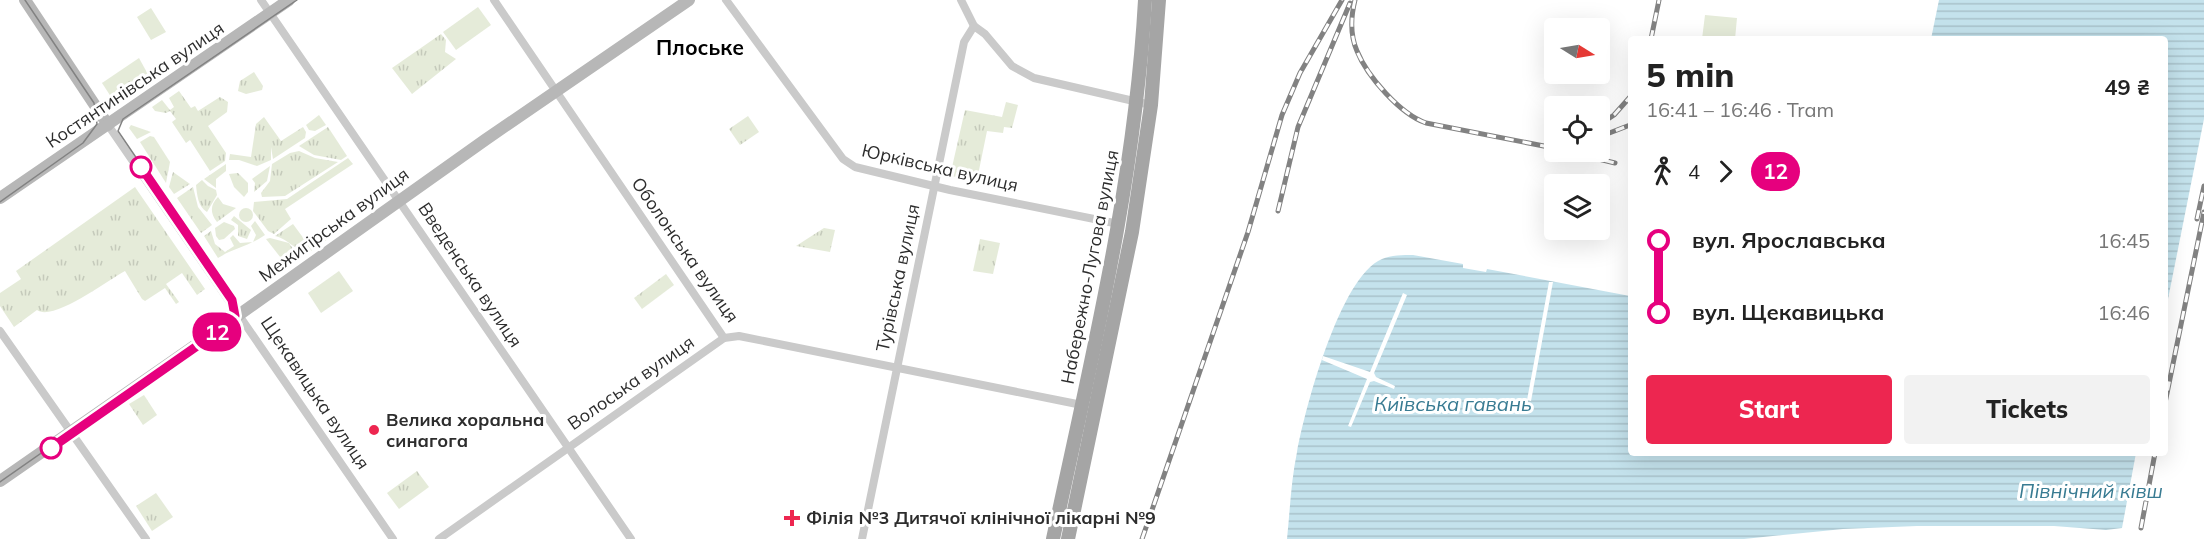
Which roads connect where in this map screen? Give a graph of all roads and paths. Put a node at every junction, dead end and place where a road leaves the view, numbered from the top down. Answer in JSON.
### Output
{"nodes":[{"id":1,"x":25,"y":0,"type":"edge"},
{"id":2,"x":261,"y":0,"type":"edge"},
{"id":3,"x":289,"y":0,"type":"edge"},
{"id":4,"x":494,"y":0,"type":"edge"},
{"id":5,"x":689,"y":0,"type":"edge"},
{"id":6,"x":726,"y":0,"type":"edge"},
{"id":7,"x":961,"y":0,"type":"edge"},
{"id":8,"x":1145,"y":0,"type":"edge"},
{"id":9,"x":1159,"y":0,"type":"edge"},
{"id":10,"x":271,"y":13,"type":"junction"},
{"id":11,"x":974,"y":26,"type":"junction"},
{"id":12,"x":556,"y":92,"type":"junction"},
{"id":13,"x":1137,"y":102,"type":"junction"},
{"id":14,"x":1151,"y":105,"type":"junction"},
{"id":15,"x":108,"y":125,"type":"junction"},
{"id":16,"x":934,"y":186,"type":"junction"},
{"id":17,"x":0,"y":198,"type":"edge"},
{"id":18,"x":399,"y":201,"type":"junction"},
{"id":19,"x":1119,"y":224,"type":"junction"},
{"id":20,"x":240,"y":315,"type":"junction"},
{"id":21,"x":0,"y":331,"type":"edge"},
{"id":22,"x":724,"y":338,"type":"junction"},
{"id":23,"x":896,"y":369,"type":"junction"},
{"id":24,"x":1082,"y":405,"type":"junction"},
{"id":25,"x":70,"y":433,"type":"junction"},
{"id":26,"x":567,"y":447,"type":"junction"},
{"id":27,"x":0,"y":480,"type":"edge"},
{"id":28,"x":146,"y":539,"type":"edge"},
{"id":29,"x":393,"y":539,"type":"edge"},
{"id":30,"x":439,"y":539,"type":"edge"},
{"id":31,"x":631,"y":539,"type":"edge"},
{"id":32,"x":862,"y":539,"type":"edge"},
{"id":33,"x":1053,"y":539,"type":"edge"},
{"id":34,"x":1068,"y":539,"type":"edge"}],
"edges":[{"from":1,"to":15,"type":"street","name":"Щекавицька вулиця"},
{"from":2,"to":10,"type":"street","name":"Введенська вулиця"},
{"from":3,"to":10,"type":"street","name":"Костянтинівська вулиця"},
{"from":4,"to":12,"type":"street","name":"Оболонська вулиця"},
{"from":5,"to":12,"type":"street","name":"Межигірська вулиця"},
{"from":6,"to":16,"type":"street","name":"Юрківська вулиця"},
{"from":7,"to":11,"type":"street"},
{"from":8,"to":13,"type":"main road","name":"Набережно-Лугова вулиця"},
{"from":9,"to":14,"type":"main road","name":"Набережно-Лугова вулиця"},
{"from":10,"to":15,"type":"street","name":"Костянтинівська вулиця"},
{"from":10,"to":18,"type":"street","name":"Введенська вулиця"},
{"from":11,"to":13,"type":"street"},
{"from":11,"to":16,"type":"street","name":"Турівська вулиця"},
{"from":12,"to":18,"type":"street","name":"Межигірська вулиця"},
{"from":12,"to":22,"type":"street","name":"Оболонська вулиця"},
{"from":13,"to":14,"type":"street"},
{"from":13,"to":19,"type":"main road","name":"Набережно-Лугова вулиця"},
{"from":14,"to":34,"type":"main road","name":"Набережно-Лугова вулиця"},
{"from":15,"to":17,"type":"street","name":"Костянтинівська вулиця"},
{"from":15,"to":20,"type":"street","name":"Щекавицька вулиця"},
{"from":16,"to":19,"type":"street","name":"Юрківська вулиця"},
{"from":16,"to":23,"type":"street","name":"Турівська вулиця"},
{"from":18,"to":20,"type":"street","name":"Межигірська вулиця"},
{"from":18,"to":26,"type":"street","name":"Введенська вулиця"},
{"from":19,"to":24,"type":"main road","name":"Набережно-Лугова вулиця"},
{"from":20,"to":25,"type":"street","name":"Межигірська вулиця"},
{"from":20,"to":29,"type":"street","name":"Щекавицька вулиця"},
{"from":21,"to":25,"type":"street"},
{"from":22,"to":23,"type":"street","name":"Оболонська вулиця"},
{"from":22,"to":26,"type":"street","name":"Волоська вулиця"},
{"from":23,"to":24,"type":"street","name":"Оболонська вулиця"},
{"from":23,"to":32,"type":"street","name":"Турівська вулиця"},
{"from":24,"to":33,"type":"main road","name":"Набережно-Лугова вулиця"},
{"from":25,"to":27,"type":"street","name":"Межигірська вулиця"},
{"from":25,"to":28,"type":"street"},
{"from":26,"to":30,"type":"street","name":"Волоська вулиця"},
{"from":26,"to":31,"type":"street","name":"Введенська вулиця"}]}
